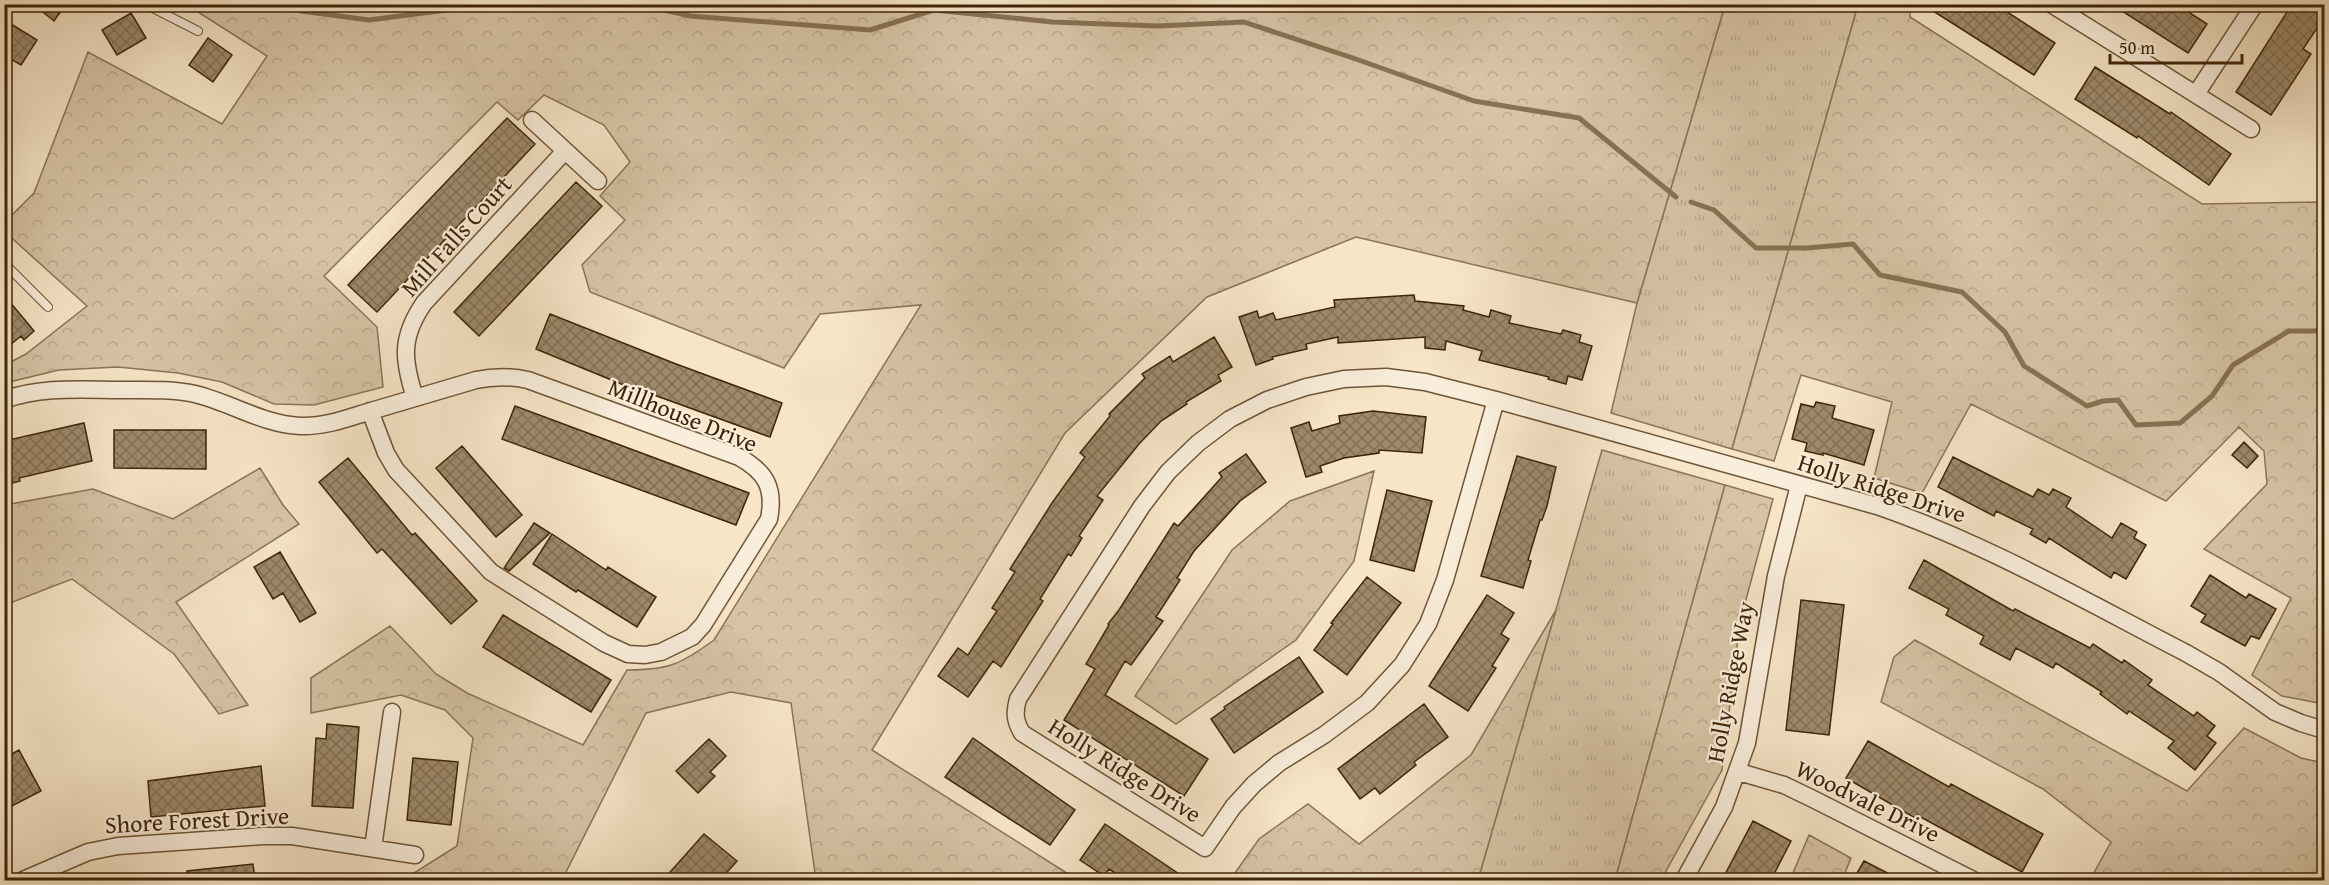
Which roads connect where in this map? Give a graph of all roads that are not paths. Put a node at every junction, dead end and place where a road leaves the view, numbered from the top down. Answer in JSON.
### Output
{"nodes":[{"id":1,"x":145,"y":4,"type":"edge"},
{"id":2,"x":2051,"y":4,"type":"edge"},
{"id":3,"x":2255,"y":4,"type":"edge"},
{"id":4,"x":198,"y":31,"type":"dead end"},
{"id":5,"x":2196,"y":94,"type":"junction"},
{"id":6,"x":532,"y":120,"type":"dead end"},
{"id":7,"x":2251,"y":129,"type":"dead end"},
{"id":8,"x":566,"y":151,"type":"junction"},
{"id":9,"x":598,"y":182,"type":"dead end"},
{"id":10,"x":4,"y":263,"type":"edge"},
{"id":11,"x":48,"y":307,"type":"dead end"},
{"id":12,"x":415,"y":398,"type":"junction"},
{"id":13,"x":4,"y":400,"type":"edge"},
{"id":14,"x":1496,"y":400,"type":"junction"},
{"id":15,"x":370,"y":411,"type":"junction"},
{"id":16,"x":1799,"y":484,"type":"junction"},
{"id":17,"x":392,"y":712,"type":"dead end"},
{"id":18,"x":2325,"y":730,"type":"edge"},
{"id":19,"x":1739,"y":772,"type":"junction"},
{"id":20,"x":373,"y":848,"type":"junction"},
{"id":21,"x":415,"y":855,"type":"dead end"},
{"id":22,"x":23,"y":880,"type":"edge"},
{"id":23,"x":1684,"y":880,"type":"edge"},
{"id":24,"x":1973,"y":880,"type":"edge"}],
"edges":[{"from":1,"to":4,"type":"lane"},
{"from":2,"to":5,"type":"street"},
{"from":3,"to":5,"type":"street"},
{"from":5,"to":7,"type":"street"},
{"from":6,"to":8,"type":"street"},
{"from":8,"to":9,"type":"street"},
{"from":8,"to":12,"type":"street","name":"Mill Falls Court"},
{"from":10,"to":11,"type":"lane"},
{"from":12,"to":15,"type":"street","name":"Millhouse Drive"},
{"from":12,"to":15,"type":"street","name":"Millhouse Drive"},
{"from":13,"to":15,"type":"street","name":"Millhouse Drive"},
{"from":14,"to":14,"type":"street","name":"Holly Ridge Drive"},
{"from":14,"to":16,"type":"street","name":"Holly Ridge Drive"},
{"from":16,"to":18,"type":"street","name":"Holly Ridge Drive"},
{"from":16,"to":19,"type":"street","name":"Holly Ridge Way"},
{"from":17,"to":20,"type":"street"},
{"from":19,"to":23,"type":"street","name":"Holly Ridge Way"},
{"from":19,"to":24,"type":"street","name":"Woodvale Drive"},
{"from":20,"to":21,"type":"street","name":"Shore Forest Drive"},
{"from":20,"to":22,"type":"street","name":"Shore Forest Drive"}]}
